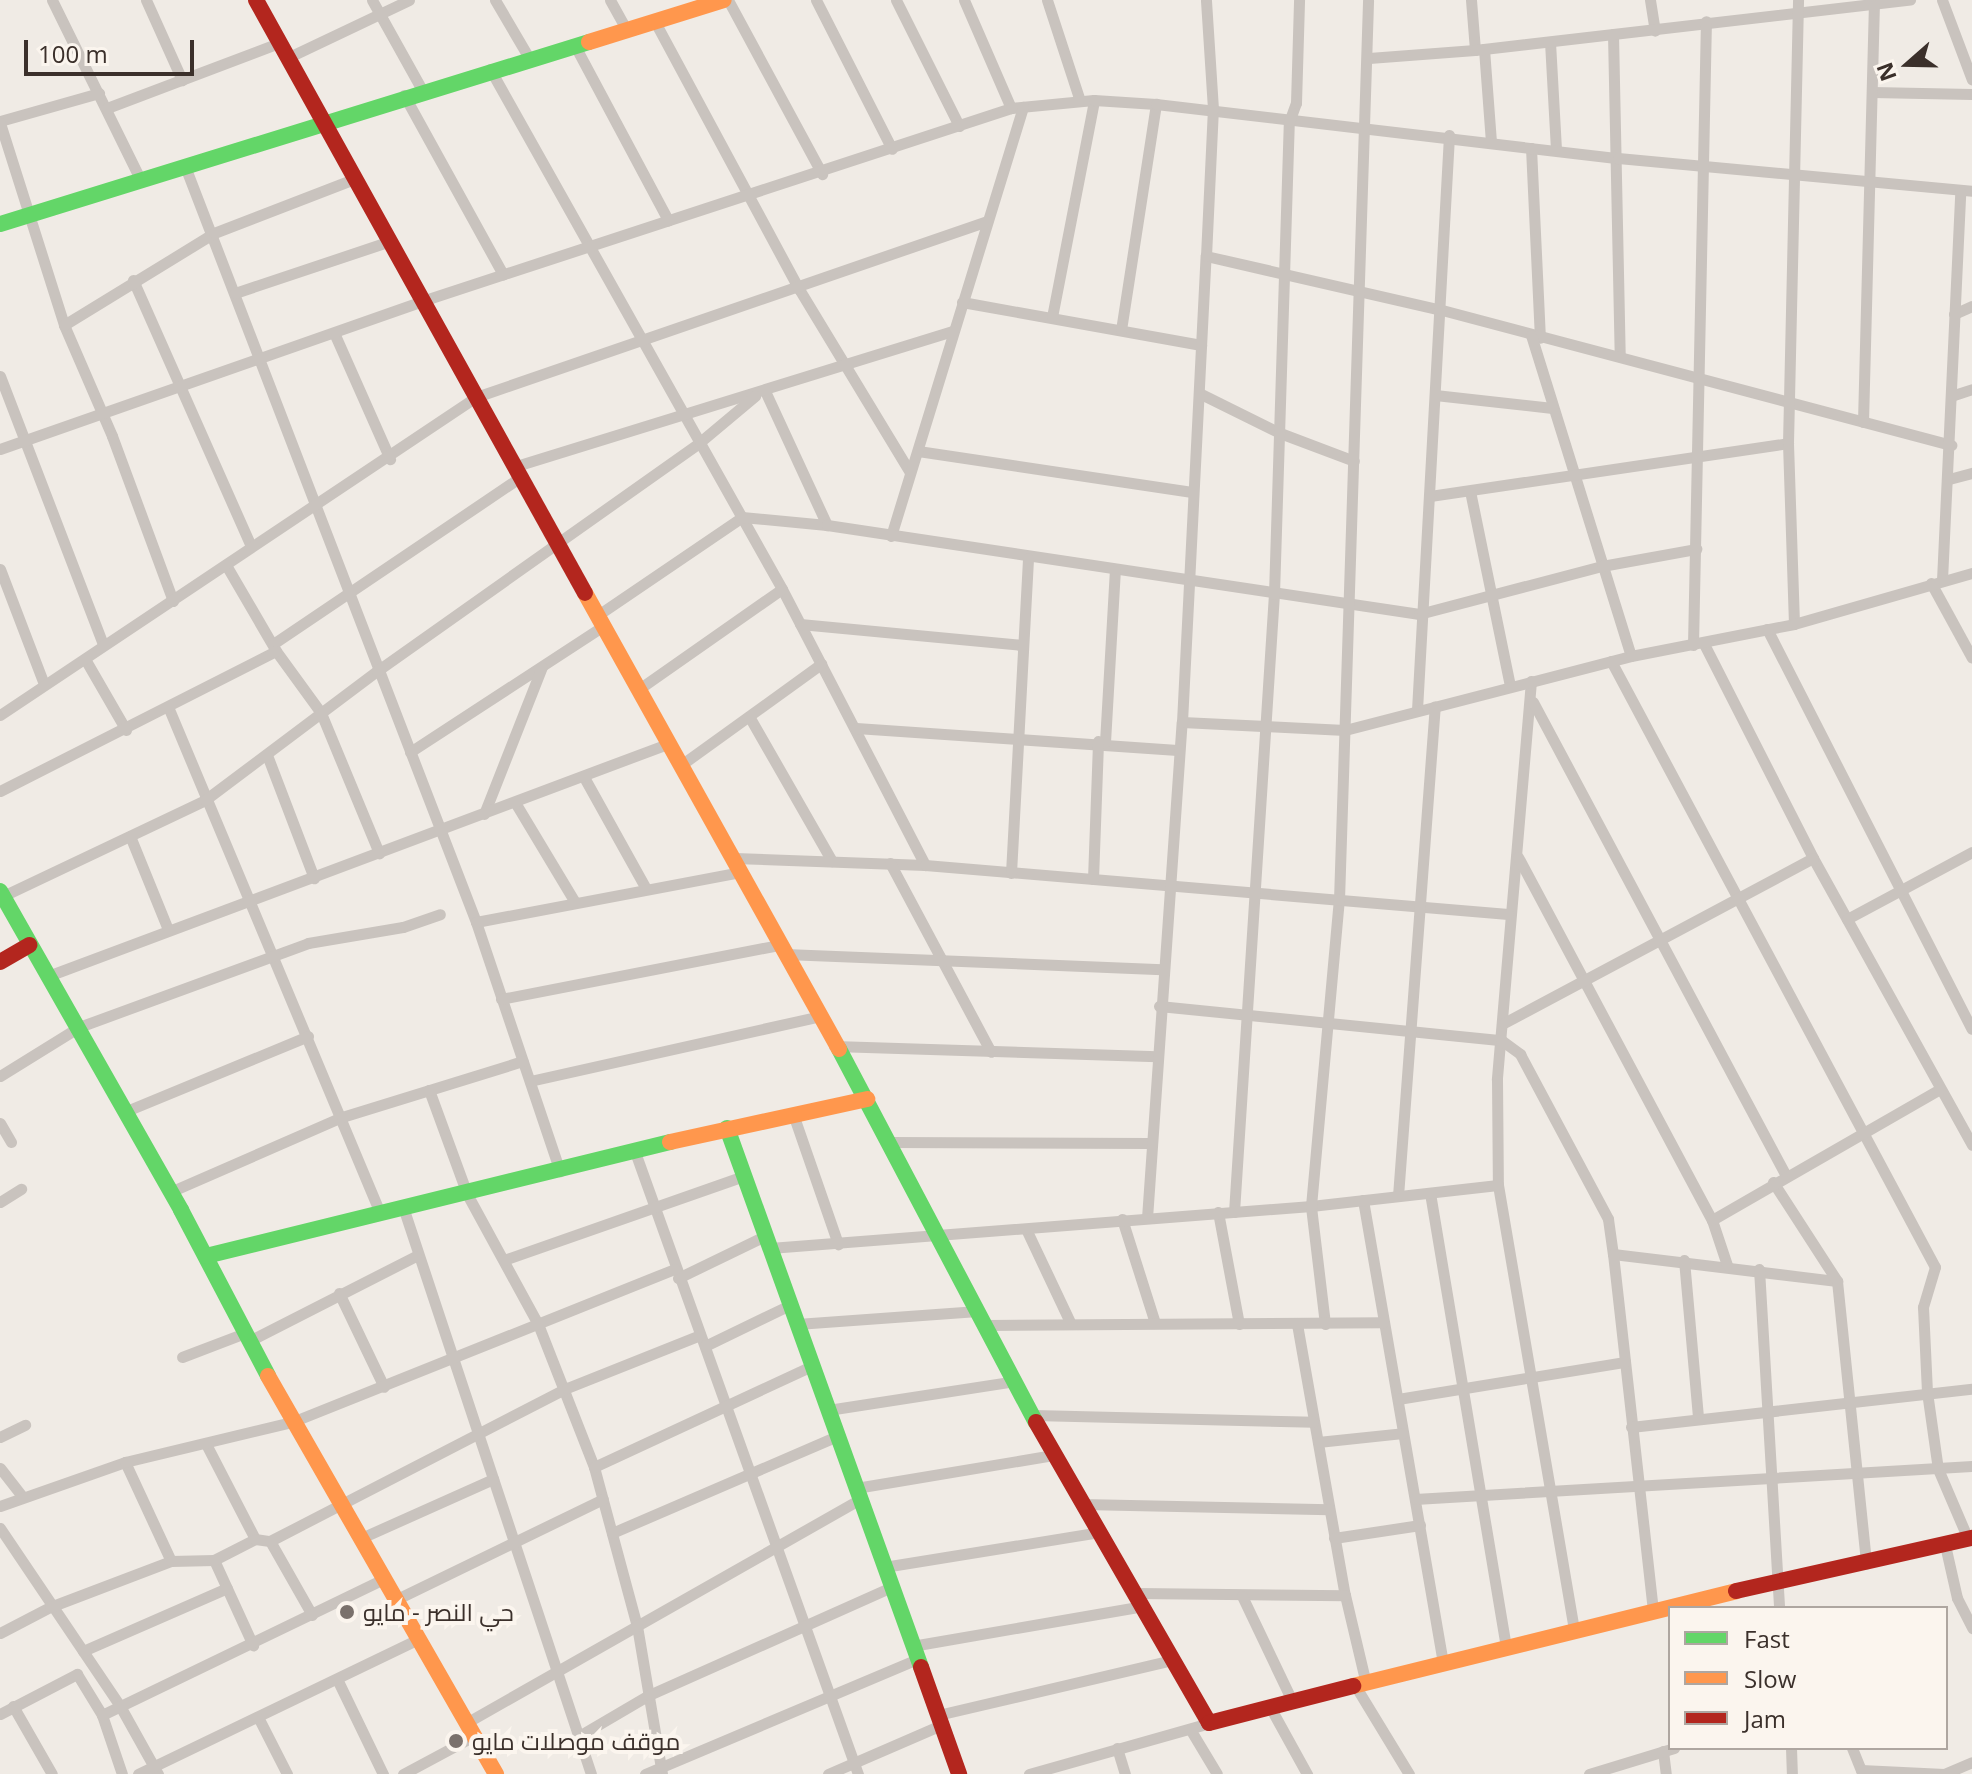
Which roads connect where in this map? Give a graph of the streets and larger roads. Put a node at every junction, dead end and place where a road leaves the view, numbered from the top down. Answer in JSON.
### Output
{"nodes":[{"id":1,"x":52,"y":0,"type":"edge"},
{"id":2,"x":146,"y":0,"type":"edge"},
{"id":3,"x":256,"y":0,"type":"edge"},
{"id":4,"x":372,"y":0,"type":"edge"},
{"id":5,"x":409,"y":0,"type":"edge"},
{"id":6,"x":495,"y":0,"type":"edge"},
{"id":7,"x":610,"y":0,"type":"edge"},
{"id":8,"x":726,"y":0,"type":"edge"},
{"id":9,"x":816,"y":0,"type":"edge"},
{"id":10,"x":896,"y":0,"type":"edge"},
{"id":11,"x":964,"y":0,"type":"edge"},
{"id":12,"x":1047,"y":0,"type":"edge"},
{"id":13,"x":1206,"y":0,"type":"edge"},
{"id":14,"x":1299,"y":0,"type":"edge"},
{"id":15,"x":1368,"y":0,"type":"edge"},
{"id":16,"x":1471,"y":0,"type":"edge"},
{"id":17,"x":1650,"y":0,"type":"edge"},
{"id":18,"x":1910,"y":0,"type":"edge"},
{"id":19,"x":1942,"y":0,"type":"edge"},
{"id":20,"x":683,"y":5,"type":"edge"},
{"id":21,"x":1874,"y":5,"type":"junction"},
{"id":22,"x":1798,"y":6,"type":"edge"},
{"id":23,"x":380,"y":14,"type":"junction"},
{"id":24,"x":654,"y":20,"type":"junction"},
{"id":25,"x":1706,"y":21,"type":"junction"},
{"id":26,"x":626,"y":29,"type":"junction"},
{"id":27,"x":1655,"y":31,"type":"junction"},
{"id":28,"x":1613,"y":34,"type":"junction"},
{"id":29,"x":1550,"y":42,"type":"junction"},
{"id":30,"x":574,"y":44,"type":"junction"},
{"id":31,"x":283,"y":50,"type":"junction"},
{"id":32,"x":1480,"y":50,"type":"junction"},
{"id":33,"x":529,"y":58,"type":"junction"},
{"id":34,"x":1369,"y":58,"type":"junction"},
{"id":35,"x":490,"y":69,"type":"junction"},
{"id":36,"x":182,"y":80,"type":"junction"},
{"id":37,"x":1972,"y":80,"type":"edge"},
{"id":38,"x":422,"y":90,"type":"junction"},
{"id":39,"x":1872,"y":92,"type":"junction"},
{"id":40,"x":99,"y":93,"type":"junction"},
{"id":41,"x":1972,"y":94,"type":"edge"},
{"id":42,"x":404,"y":95,"type":"junction"},
{"id":43,"x":1094,"y":100,"type":"junction"},
{"id":44,"x":1080,"y":101,"type":"junction"},
{"id":45,"x":1156,"y":104,"type":"junction"},
{"id":46,"x":107,"y":108,"type":"junction"},
{"id":47,"x":1017,"y":108,"type":"junction"},
{"id":48,"x":1213,"y":109,"type":"junction"},
{"id":49,"x":0,"y":122,"type":"edge"},
{"id":50,"x":1289,"y":122,"type":"junction"},
{"id":51,"x":323,"y":126,"type":"junction"},
{"id":52,"x":959,"y":126,"type":"junction"},
{"id":53,"x":1368,"y":127,"type":"junction"},
{"id":54,"x":1449,"y":135,"type":"junction"},
{"id":55,"x":1491,"y":142,"type":"junction"},
{"id":56,"x":1531,"y":148,"type":"junction"},
{"id":57,"x":892,"y":149,"type":"junction"},
{"id":58,"x":1556,"y":149,"type":"junction"},
{"id":59,"x":1618,"y":158,"type":"junction"},
{"id":60,"x":1704,"y":167,"type":"junction"},
{"id":61,"x":186,"y":169,"type":"junction"},
{"id":62,"x":822,"y":174,"type":"junction"},
{"id":63,"x":1792,"y":175,"type":"junction"},
{"id":64,"x":354,"y":179,"type":"junction"},
{"id":65,"x":141,"y":181,"type":"junction"},
{"id":66,"x":1872,"y":184,"type":"junction"},
{"id":67,"x":1966,"y":191,"type":"edge"},
{"id":68,"x":746,"y":195,"type":"junction"},
{"id":69,"x":30,"y":215,"type":"junction"},
{"id":70,"x":668,"y":220,"type":"junction"},
{"id":71,"x":987,"y":221,"type":"junction"},
{"id":72,"x":0,"y":224,"type":"edge"},
{"id":73,"x":214,"y":233,"type":"junction"},
{"id":74,"x":390,"y":241,"type":"junction"},
{"id":75,"x":590,"y":245,"type":"junction"},
{"id":76,"x":1206,"y":256,"type":"junction"},
{"id":77,"x":1284,"y":272,"type":"junction"},
{"id":78,"x":503,"y":274,"type":"junction"},
{"id":79,"x":133,"y":280,"type":"junction"},
{"id":80,"x":799,"y":289,"type":"junction"},
{"id":81,"x":1359,"y":292,"type":"junction"},
{"id":82,"x":235,"y":293,"type":"junction"},
{"id":83,"x":422,"y":301,"type":"junction"},
{"id":84,"x":962,"y":302,"type":"junction"},
{"id":85,"x":1972,"y":306,"type":"edge"},
{"id":86,"x":1442,"y":310,"type":"junction"},
{"id":87,"x":1954,"y":314,"type":"junction"},
{"id":88,"x":1052,"y":317,"type":"junction"},
{"id":89,"x":64,"y":325,"type":"junction"},
{"id":90,"x":1121,"y":330,"type":"junction"},
{"id":91,"x":952,"y":331,"type":"junction"},
{"id":92,"x":335,"y":335,"type":"junction"},
{"id":93,"x":1535,"y":336,"type":"junction"},
{"id":94,"x":642,"y":339,"type":"junction"},
{"id":95,"x":1201,"y":345,"type":"junction"},
{"id":96,"x":1620,"y":356,"type":"junction"},
{"id":97,"x":261,"y":360,"type":"junction"},
{"id":98,"x":843,"y":364,"type":"junction"},
{"id":99,"x":0,"y":376,"type":"edge"},
{"id":100,"x":1698,"y":377,"type":"junction"},
{"id":101,"x":181,"y":387,"type":"junction"},
{"id":102,"x":1972,"y":389,"type":"edge"},
{"id":103,"x":1199,"y":393,"type":"junction"},
{"id":104,"x":760,"y":394,"type":"junction"},
{"id":105,"x":1435,"y":395,"type":"junction"},
{"id":106,"x":1954,"y":395,"type":"junction"},
{"id":107,"x":476,"y":397,"type":"junction"},
{"id":108,"x":1789,"y":403,"type":"junction"},
{"id":109,"x":1552,"y":408,"type":"junction"},
{"id":110,"x":684,"y":411,"type":"junction"},
{"id":111,"x":101,"y":413,"type":"junction"},
{"id":112,"x":1863,"y":422,"type":"junction"},
{"id":113,"x":1280,"y":433,"type":"junction"},
{"id":114,"x":22,"y":441,"type":"junction"},
{"id":115,"x":700,"y":442,"type":"junction"},
{"id":116,"x":1788,"y":443,"type":"junction"},
{"id":117,"x":1951,"y":445,"type":"junction"},
{"id":118,"x":0,"y":449,"type":"edge"},
{"id":119,"x":918,"y":451,"type":"junction"},
{"id":120,"x":390,"y":459,"type":"junction"},
{"id":121,"x":1695,"y":459,"type":"junction"},
{"id":122,"x":1354,"y":461,"type":"junction"},
{"id":123,"x":516,"y":472,"type":"junction"},
{"id":124,"x":910,"y":472,"type":"junction"},
{"id":125,"x":1972,"y":473,"type":"edge"},
{"id":126,"x":1572,"y":474,"type":"junction"},
{"id":127,"x":1949,"y":479,"type":"junction"},
{"id":128,"x":1470,"y":491,"type":"junction"},
{"id":129,"x":1192,"y":492,"type":"junction"},
{"id":130,"x":1430,"y":496,"type":"junction"},
{"id":131,"x":315,"y":509,"type":"junction"},
{"id":132,"x":742,"y":517,"type":"junction"},
{"id":133,"x":827,"y":525,"type":"junction"},
{"id":134,"x":891,"y":536,"type":"junction"},
{"id":135,"x":557,"y":543,"type":"junction"},
{"id":136,"x":251,"y":546,"type":"junction"},
{"id":137,"x":1696,"y":549,"type":"junction"},
{"id":138,"x":1028,"y":558,"type":"junction"},
{"id":139,"x":226,"y":565,"type":"junction"},
{"id":140,"x":1602,"y":566,"type":"junction"},
{"id":141,"x":0,"y":569,"type":"edge"},
{"id":142,"x":1115,"y":571,"type":"junction"},
{"id":143,"x":1972,"y":573,"type":"edge"},
{"id":144,"x":1190,"y":580,"type":"junction"},
{"id":145,"x":1936,"y":582,"type":"junction"},
{"id":146,"x":782,"y":589,"type":"junction"},
{"id":147,"x":347,"y":591,"type":"junction"},
{"id":148,"x":1274,"y":594,"type":"junction"},
{"id":149,"x":1488,"y":596,"type":"junction"},
{"id":150,"x":173,"y":601,"type":"junction"},
{"id":151,"x":1347,"y":606,"type":"junction"},
{"id":152,"x":1419,"y":614,"type":"junction"},
{"id":153,"x":601,"y":621,"type":"junction"},
{"id":154,"x":800,"y":624,"type":"junction"},
{"id":155,"x":1794,"y":624,"type":"junction"},
{"id":156,"x":1767,"y":629,"type":"junction"},
{"id":157,"x":1699,"y":644,"type":"junction"},
{"id":158,"x":103,"y":645,"type":"junction"},
{"id":159,"x":1022,"y":645,"type":"junction"},
{"id":160,"x":274,"y":647,"type":"junction"},
{"id":161,"x":1631,"y":656,"type":"junction"},
{"id":162,"x":1972,"y":658,"type":"edge"},
{"id":163,"x":85,"y":659,"type":"junction"},
{"id":164,"x":1611,"y":661,"type":"junction"},
{"id":165,"x":821,"y":664,"type":"junction"},
{"id":166,"x":542,"y":667,"type":"junction"},
{"id":167,"x":377,"y":671,"type":"junction"},
{"id":168,"x":1531,"y":681,"type":"junction"},
{"id":169,"x":44,"y":684,"type":"junction"},
{"id":170,"x":1510,"y":686,"type":"junction"},
{"id":171,"x":639,"y":689,"type":"junction"},
{"id":172,"x":1532,"y":700,"type":"junction"},
{"id":173,"x":1435,"y":706,"type":"junction"},
{"id":174,"x":169,"y":709,"type":"junction"},
{"id":175,"x":1417,"y":710,"type":"junction"},
{"id":176,"x":321,"y":713,"type":"junction"},
{"id":177,"x":0,"y":715,"type":"edge"},
{"id":178,"x":750,"y":718,"type":"junction"},
{"id":179,"x":1182,"y":722,"type":"junction"},
{"id":180,"x":1264,"y":727,"type":"junction"},
{"id":181,"x":856,"y":728,"type":"junction"},
{"id":182,"x":126,"y":730,"type":"junction"},
{"id":183,"x":1345,"y":730,"type":"junction"},
{"id":184,"x":1019,"y":736,"type":"junction"},
{"id":185,"x":1102,"y":742,"type":"junction"},
{"id":186,"x":670,"y":743,"type":"junction"},
{"id":187,"x":1177,"y":750,"type":"junction"},
{"id":188,"x":410,"y":752,"type":"junction"},
{"id":189,"x":267,"y":755,"type":"junction"},
{"id":190,"x":681,"y":765,"type":"junction"},
{"id":191,"x":585,"y":779,"type":"junction"},
{"id":192,"x":0,"y":791,"type":"edge"},
{"id":193,"x":205,"y":800,"type":"junction"},
{"id":194,"x":516,"y":804,"type":"junction"},
{"id":195,"x":484,"y":814,"type":"junction"},
{"id":196,"x":440,"y":831,"type":"junction"},
{"id":197,"x":130,"y":836,"type":"junction"},
{"id":198,"x":1972,"y":852,"type":"edge"},
{"id":199,"x":379,"y":853,"type":"junction"},
{"id":200,"x":1517,"y":856,"type":"junction"},
{"id":201,"x":1813,"y":858,"type":"junction"},
{"id":202,"x":832,"y":861,"type":"junction"},
{"id":203,"x":890,"y":863,"type":"junction"},
{"id":204,"x":737,"y":865,"type":"junction"},
{"id":205,"x":925,"y":865,"type":"junction"},
{"id":206,"x":1011,"y":873,"type":"junction"},
{"id":207,"x":314,"y":878,"type":"junction"},
{"id":208,"x":1093,"y":879,"type":"junction"},
{"id":209,"x":1168,"y":885,"type":"junction"},
{"id":210,"x":645,"y":887,"type":"junction"},
{"id":211,"x":1899,"y":891,"type":"junction"},
{"id":212,"x":1255,"y":892,"type":"junction"},
{"id":213,"x":2,"y":893,"type":"edge"},
{"id":214,"x":1735,"y":899,"type":"junction"},
{"id":215,"x":1339,"y":900,"type":"junction"},
{"id":216,"x":251,"y":901,"type":"junction"},
{"id":217,"x":575,"y":902,"type":"junction"},
{"id":218,"x":1416,"y":906,"type":"junction"},
{"id":219,"x":440,"y":914,"type":"dead end"},
{"id":220,"x":1508,"y":914,"type":"junction"},
{"id":221,"x":1847,"y":919,"type":"junction"},
{"id":222,"x":476,"y":922,"type":"junction"},
{"id":223,"x":167,"y":927,"type":"junction"},
{"id":224,"x":1662,"y":942,"type":"junction"},
{"id":225,"x":30,"y":945,"type":"junction"},
{"id":226,"x":782,"y":949,"type":"junction"},
{"id":227,"x":939,"y":957,"type":"junction"},
{"id":228,"x":274,"y":959,"type":"junction"},
{"id":229,"x":0,"y":962,"type":"edge"},
{"id":230,"x":1162,"y":969,"type":"junction"},
{"id":231,"x":48,"y":976,"type":"junction"},
{"id":232,"x":1582,"y":983,"type":"junction"},
{"id":233,"x":501,"y":999,"type":"junction"},
{"id":234,"x":1159,"y":1006,"type":"junction"},
{"id":235,"x":1245,"y":1014,"type":"junction"},
{"id":236,"x":817,"y":1017,"type":"junction"},
{"id":237,"x":1504,"y":1023,"type":"junction"},
{"id":238,"x":1328,"y":1025,"type":"junction"},
{"id":239,"x":79,"y":1027,"type":"junction"},
{"id":240,"x":1972,"y":1029,"type":"edge"},
{"id":241,"x":1408,"y":1031,"type":"junction"},
{"id":242,"x":308,"y":1036,"type":"junction"},
{"id":243,"x":1501,"y":1040,"type":"junction"},
{"id":244,"x":834,"y":1046,"type":"junction"},
{"id":245,"x":991,"y":1052,"type":"junction"},
{"id":246,"x":1157,"y":1056,"type":"junction"},
{"id":247,"x":523,"y":1061,"type":"junction"},
{"id":248,"x":0,"y":1076,"type":"edge"},
{"id":249,"x":530,"y":1081,"type":"junction"},
{"id":250,"x":1940,"y":1089,"type":"junction"},
{"id":251,"x":429,"y":1090,"type":"junction"},
{"id":252,"x":867,"y":1099,"type":"junction"},
{"id":253,"x":124,"y":1112,"type":"junction"},
{"id":254,"x":793,"y":1114,"type":"junction"},
{"id":255,"x":342,"y":1117,"type":"junction"},
{"id":256,"x":0,"y":1123,"type":"edge"},
{"id":257,"x":727,"y":1128,"type":"junction"},
{"id":258,"x":1862,"y":1132,"type":"junction"},
{"id":259,"x":11,"y":1142,"type":"dead end"},
{"id":260,"x":890,"y":1142,"type":"junction"},
{"id":261,"x":1149,"y":1143,"type":"junction"},
{"id":262,"x":1972,"y":1145,"type":"edge"},
{"id":263,"x":635,"y":1152,"type":"junction"},
{"id":264,"x":560,"y":1171,"type":"junction"},
{"id":265,"x":1785,"y":1174,"type":"junction"},
{"id":266,"x":744,"y":1176,"type":"junction"},
{"id":267,"x":1773,"y":1182,"type":"junction"},
{"id":268,"x":1498,"y":1185,"type":"junction"},
{"id":269,"x":21,"y":1189,"type":"dead end"},
{"id":270,"x":170,"y":1192,"type":"junction"},
{"id":271,"x":1430,"y":1193,"type":"junction"},
{"id":272,"x":467,"y":1194,"type":"junction"},
{"id":273,"x":1398,"y":1196,"type":"junction"},
{"id":274,"x":1363,"y":1200,"type":"junction"},
{"id":275,"x":0,"y":1202,"type":"edge"},
{"id":276,"x":1311,"y":1206,"type":"junction"},
{"id":277,"x":652,"y":1209,"type":"junction"},
{"id":278,"x":404,"y":1210,"type":"junction"},
{"id":279,"x":1218,"y":1212,"type":"junction"},
{"id":280,"x":1234,"y":1212,"type":"junction"},
{"id":281,"x":380,"y":1213,"type":"junction"},
{"id":282,"x":1147,"y":1218,"type":"junction"},
{"id":283,"x":1122,"y":1219,"type":"junction"},
{"id":284,"x":1712,"y":1220,"type":"junction"},
{"id":285,"x":1026,"y":1229,"type":"junction"},
{"id":286,"x":940,"y":1236,"type":"junction"},
{"id":287,"x":768,"y":1242,"type":"junction"},
{"id":288,"x":838,"y":1244,"type":"junction"},
{"id":289,"x":1613,"y":1254,"type":"junction"},
{"id":290,"x":206,"y":1256,"type":"junction"},
{"id":291,"x":416,"y":1256,"type":"junction"},
{"id":292,"x":504,"y":1260,"type":"junction"},
{"id":293,"x":1684,"y":1260,"type":"junction"},
{"id":294,"x":1727,"y":1265,"type":"junction"},
{"id":295,"x":1759,"y":1269,"type":"junction"},
{"id":296,"x":677,"y":1274,"type":"junction"},
{"id":297,"x":1837,"y":1281,"type":"junction"},
{"id":298,"x":339,"y":1293,"type":"junction"},
{"id":299,"x":790,"y":1305,"type":"junction"},
{"id":300,"x":982,"y":1318,"type":"junction"},
{"id":301,"x":1070,"y":1322,"type":"junction"},
{"id":302,"x":1383,"y":1322,"type":"junction"},
{"id":303,"x":1155,"y":1323,"type":"junction"},
{"id":304,"x":538,"y":1324,"type":"junction"},
{"id":305,"x":797,"y":1324,"type":"junction"},
{"id":306,"x":1239,"y":1324,"type":"junction"},
{"id":307,"x":1297,"y":1324,"type":"junction"},
{"id":308,"x":1325,"y":1324,"type":"junction"},
{"id":309,"x":247,"y":1337,"type":"junction"},
{"id":310,"x":702,"y":1340,"type":"junction"},
{"id":311,"x":182,"y":1357,"type":"dead end"},
{"id":312,"x":453,"y":1357,"type":"junction"},
{"id":313,"x":1625,"y":1362,"type":"junction"},
{"id":314,"x":812,"y":1366,"type":"junction"},
{"id":315,"x":1531,"y":1380,"type":"junction"},
{"id":316,"x":1015,"y":1381,"type":"junction"},
{"id":317,"x":384,"y":1387,"type":"junction"},
{"id":318,"x":567,"y":1388,"type":"junction"},
{"id":319,"x":1972,"y":1389,"type":"edge"},
{"id":320,"x":1462,"y":1390,"type":"junction"},
{"id":321,"x":1927,"y":1392,"type":"junction"},
{"id":322,"x":1398,"y":1399,"type":"junction"},
{"id":323,"x":1847,"y":1401,"type":"junction"},
{"id":324,"x":728,"y":1407,"type":"junction"},
{"id":325,"x":1767,"y":1409,"type":"junction"},
{"id":326,"x":828,"y":1410,"type":"junction"},
{"id":327,"x":1033,"y":1415,"type":"junction"},
{"id":328,"x":1698,"y":1416,"type":"junction"},
{"id":329,"x":292,"y":1422,"type":"junction"},
{"id":330,"x":1313,"y":1422,"type":"junction"},
{"id":331,"x":25,"y":1425,"type":"dead end"},
{"id":332,"x":1631,"y":1427,"type":"junction"},
{"id":333,"x":1403,"y":1433,"type":"junction"},
{"id":334,"x":837,"y":1436,"type":"junction"},
{"id":335,"x":0,"y":1437,"type":"edge"},
{"id":336,"x":479,"y":1437,"type":"junction"},
{"id":337,"x":1318,"y":1442,"type":"junction"},
{"id":338,"x":206,"y":1444,"type":"junction"},
{"id":339,"x":1053,"y":1455,"type":"junction"},
{"id":340,"x":125,"y":1462,"type":"junction"},
{"id":341,"x":1972,"y":1466,"type":"edge"},
{"id":342,"x":594,"y":1467,"type":"junction"},
{"id":343,"x":0,"y":1468,"type":"edge"},
{"id":344,"x":1938,"y":1469,"type":"junction"},
{"id":345,"x":749,"y":1473,"type":"junction"},
{"id":346,"x":1854,"y":1474,"type":"junction"},
{"id":347,"x":493,"y":1479,"type":"junction"},
{"id":348,"x":1771,"y":1480,"type":"junction"},
{"id":349,"x":1637,"y":1486,"type":"junction"},
{"id":350,"x":1549,"y":1489,"type":"junction"},
{"id":351,"x":1480,"y":1493,"type":"junction"},
{"id":352,"x":858,"y":1494,"type":"junction"},
{"id":353,"x":23,"y":1497,"type":"junction"},
{"id":354,"x":603,"y":1499,"type":"junction"},
{"id":355,"x":1415,"y":1499,"type":"junction"},
{"id":356,"x":1082,"y":1504,"type":"junction"},
{"id":357,"x":0,"y":1506,"type":"edge"},
{"id":358,"x":341,"y":1508,"type":"junction"},
{"id":359,"x":1329,"y":1509,"type":"junction"},
{"id":360,"x":1420,"y":1525,"type":"junction"},
{"id":361,"x":0,"y":1528,"type":"edge"},
{"id":362,"x":1099,"y":1532,"type":"junction"},
{"id":363,"x":612,"y":1533,"type":"junction"},
{"id":364,"x":1334,"y":1538,"type":"junction"},
{"id":365,"x":1970,"y":1538,"type":"edge"},
{"id":366,"x":255,"y":1539,"type":"junction"},
{"id":367,"x":359,"y":1539,"type":"junction"},
{"id":368,"x":513,"y":1540,"type":"junction"},
{"id":369,"x":270,"y":1541,"type":"junction"},
{"id":370,"x":1945,"y":1545,"type":"junction"},
{"id":371,"x":775,"y":1546,"type":"junction"},
{"id":372,"x":214,"y":1560,"type":"junction"},
{"id":373,"x":171,"y":1561,"type":"junction"},
{"id":374,"x":1866,"y":1564,"type":"junction"},
{"id":375,"x":884,"y":1567,"type":"junction"},
{"id":376,"x":383,"y":1579,"type":"junction"},
{"id":377,"x":1776,"y":1582,"type":"junction"},
{"id":378,"x":892,"y":1587,"type":"junction"},
{"id":379,"x":227,"y":1588,"type":"junction"},
{"id":380,"x":1345,"y":1595,"type":"junction"},
{"id":381,"x":1242,"y":1596,"type":"junction"},
{"id":382,"x":395,"y":1600,"type":"junction"},
{"id":383,"x":1141,"y":1600,"type":"junction"},
{"id":384,"x":1779,"y":1606,"type":"edge"},
{"id":385,"x":50,"y":1607,"type":"junction"},
{"id":386,"x":1653,"y":1609,"type":"junction"},
{"id":387,"x":312,"y":1615,"type":"junction"},
{"id":388,"x":803,"y":1623,"type":"junction"},
{"id":389,"x":637,"y":1626,"type":"junction"},
{"id":390,"x":1972,"y":1628,"type":"edge"},
{"id":391,"x":1574,"y":1629,"type":"junction"},
{"id":392,"x":0,"y":1633,"type":"edge"},
{"id":393,"x":417,"y":1640,"type":"junction"},
{"id":394,"x":253,"y":1645,"type":"junction"},
{"id":395,"x":1506,"y":1645,"type":"junction"},
{"id":396,"x":83,"y":1651,"type":"junction"},
{"id":397,"x":915,"y":1653,"type":"junction"},
{"id":398,"x":1172,"y":1660,"type":"junction"},
{"id":399,"x":1443,"y":1663,"type":"junction"},
{"id":400,"x":558,"y":1672,"type":"junction"},
{"id":401,"x":337,"y":1679,"type":"junction"},
{"id":402,"x":1361,"y":1685,"type":"junction"},
{"id":403,"x":828,"y":1694,"type":"junction"},
{"id":404,"x":649,"y":1695,"type":"junction"},
{"id":405,"x":1292,"y":1701,"type":"junction"},
{"id":406,"x":13,"y":1706,"type":"junction"},
{"id":407,"x":120,"y":1706,"type":"junction"},
{"id":408,"x":1270,"y":1707,"type":"junction"},
{"id":409,"x":0,"y":1714,"type":"edge"},
{"id":410,"x":102,"y":1715,"type":"junction"},
{"id":411,"x":258,"y":1717,"type":"junction"},
{"id":412,"x":939,"y":1720,"type":"junction"},
{"id":413,"x":1209,"y":1723,"type":"junction"},
{"id":414,"x":1190,"y":1729,"type":"junction"},
{"id":415,"x":470,"y":1730,"type":"junction"},
{"id":416,"x":579,"y":1736,"type":"junction"},
{"id":417,"x":1117,"y":1748,"type":"junction"},
{"id":418,"x":1668,"y":1750,"type":"edge"},
{"id":419,"x":1791,"y":1750,"type":"edge"},
{"id":420,"x":1853,"y":1750,"type":"edge"},
{"id":421,"x":1972,"y":1762,"type":"edge"},
{"id":422,"x":856,"y":1768,"type":"edge"},
{"id":423,"x":156,"y":1770,"type":"edge"},
{"id":424,"x":661,"y":1770,"type":"edge"},
{"id":425,"x":1051,"y":1771,"type":"edge"},
{"id":426,"x":1862,"y":1772,"type":"edge"},
{"id":427,"x":1956,"y":1773,"type":"edge"},
{"id":428,"x":52,"y":1774,"type":"edge"},
{"id":429,"x":122,"y":1774,"type":"edge"},
{"id":430,"x":138,"y":1774,"type":"edge"},
{"id":431,"x":287,"y":1774,"type":"edge"},
{"id":432,"x":383,"y":1774,"type":"edge"},
{"id":433,"x":403,"y":1774,"type":"edge"},
{"id":434,"x":496,"y":1774,"type":"edge"},
{"id":435,"x":591,"y":1774,"type":"edge"},
{"id":436,"x":645,"y":1774,"type":"edge"},
{"id":437,"x":828,"y":1774,"type":"edge"},
{"id":438,"x":959,"y":1774,"type":"edge"},
{"id":439,"x":1029,"y":1774,"type":"edge"},
{"id":440,"x":1125,"y":1774,"type":"edge"},
{"id":441,"x":1217,"y":1774,"type":"edge"},
{"id":442,"x":1307,"y":1774,"type":"edge"},
{"id":443,"x":1409,"y":1774,"type":"edge"},
{"id":444,"x":1589,"y":1774,"type":"edge"},
{"id":445,"x":1666,"y":1774,"type":"edge"},
{"id":446,"x":1792,"y":1774,"type":"edge"}],
"edges":[{"from":1,"to":40,"type":"street"},
{"from":2,"to":36,"type":"street"},
{"from":3,"to":31,"type":"street"},
{"from":4,"to":23,"type":"street"},
{"from":5,"to":23,"type":"street"},
{"from":6,"to":33,"type":"street"},
{"from":7,"to":26,"type":"street"},
{"from":8,"to":20,"type":"street"},
{"from":8,"to":62,"type":"street"},
{"from":9,"to":57,"type":"street"},
{"from":10,"to":52,"type":"street"},
{"from":11,"to":47,"type":"street"},
{"from":12,"to":44,"type":"street"},
{"from":13,"to":48,"type":"street"},
{"from":14,"to":50,"type":"street"},
{"from":15,"to":34,"type":"street"},
{"from":16,"to":32,"type":"street"},
{"from":17,"to":27,"type":"street"},
{"from":18,"to":21,"type":"street"},
{"from":19,"to":37,"type":"street"},
{"from":20,"to":24,"type":"street"},
{"from":21,"to":22,"type":"street"},
{"from":21,"to":39,"type":"street"},
{"from":22,"to":25,"type":"street"},
{"from":22,"to":63,"type":"street"},
{"from":23,"to":31,"type":"street"},
{"from":23,"to":38,"type":"street"},
{"from":24,"to":26,"type":"street"},
{"from":24,"to":68,"type":"street"},
{"from":25,"to":27,"type":"street"},
{"from":25,"to":60,"type":"street"},
{"from":26,"to":30,"type":"street"},
{"from":27,"to":28,"type":"street"},
{"from":28,"to":29,"type":"street"},
{"from":28,"to":59,"type":"street"},
{"from":29,"to":32,"type":"street"},
{"from":29,"to":58,"type":"street"},
{"from":30,"to":33,"type":"street"},
{"from":30,"to":70,"type":"street"},
{"from":31,"to":36,"type":"street"},
{"from":31,"to":51,"type":"street"},
{"from":32,"to":34,"type":"street"},
{"from":32,"to":55,"type":"street"},
{"from":33,"to":35,"type":"street"},
{"from":34,"to":53,"type":"street"},
{"from":35,"to":38,"type":"street"},
{"from":35,"to":75,"type":"street"},
{"from":36,"to":46,"type":"street"},
{"from":38,"to":42,"type":"street"},
{"from":39,"to":41,"type":"street"},
{"from":39,"to":66,"type":"street"},
{"from":40,"to":46,"type":"street"},
{"from":40,"to":49,"type":"street"},
{"from":42,"to":51,"type":"street"},
{"from":42,"to":78,"type":"street"},
{"from":43,"to":44,"type":"street"},
{"from":43,"to":45,"type":"street"},
{"from":43,"to":88,"type":"street"},
{"from":44,"to":47,"type":"street"},
{"from":45,"to":48,"type":"street"},
{"from":45,"to":90,"type":"street"},
{"from":46,"to":65,"type":"street"},
{"from":47,"to":52,"type":"street"},
{"from":47,"to":71,"type":"street"},
{"from":48,"to":50,"type":"street"},
{"from":48,"to":76,"type":"street"},
{"from":49,"to":69,"type":"street"},
{"from":50,"to":53,"type":"street"},
{"from":50,"to":77,"type":"street"},
{"from":51,"to":61,"type":"street"},
{"from":51,"to":64,"type":"street"},
{"from":52,"to":57,"type":"street"},
{"from":53,"to":54,"type":"street"},
{"from":53,"to":81,"type":"street"},
{"from":54,"to":55,"type":"street"},
{"from":54,"to":86,"type":"street"},
{"from":55,"to":56,"type":"street"},
{"from":56,"to":58,"type":"street"},
{"from":56,"to":93,"type":"street"},
{"from":57,"to":62,"type":"street"},
{"from":58,"to":59,"type":"street"},
{"from":59,"to":60,"type":"street"},
{"from":59,"to":96,"type":"street"},
{"from":60,"to":63,"type":"street"},
{"from":60,"to":100,"type":"street"},
{"from":61,"to":65,"type":"street"},
{"from":61,"to":73,"type":"street"},
{"from":62,"to":68,"type":"street"},
{"from":63,"to":66,"type":"street"},
{"from":63,"to":108,"type":"street"},
{"from":64,"to":73,"type":"street"},
{"from":64,"to":74,"type":"street"},
{"from":65,"to":69,"type":"street"},
{"from":66,"to":67,"type":"street"},
{"from":66,"to":112,"type":"street"},
{"from":67,"to":87,"type":"street"},
{"from":68,"to":70,"type":"street"},
{"from":68,"to":80,"type":"street"},
{"from":69,"to":72,"type":"street"},
{"from":69,"to":89,"type":"street"},
{"from":70,"to":75,"type":"street"},
{"from":71,"to":80,"type":"street"},
{"from":71,"to":84,"type":"street"},
{"from":73,"to":79,"type":"street"},
{"from":73,"to":82,"type":"street"},
{"from":74,"to":82,"type":"street"},
{"from":74,"to":83,"type":"street"},
{"from":75,"to":78,"type":"street"},
{"from":75,"to":94,"type":"street"},
{"from":76,"to":77,"type":"street"},
{"from":76,"to":95,"type":"street"},
{"from":77,"to":81,"type":"street"},
{"from":77,"to":113,"type":"street"},
{"from":78,"to":83,"type":"street"},
{"from":79,"to":89,"type":"street"},
{"from":79,"to":101,"type":"street"},
{"from":80,"to":94,"type":"street"},
{"from":80,"to":98,"type":"street"},
{"from":81,"to":86,"type":"street"},
{"from":81,"to":122,"type":"street"},
{"from":82,"to":97,"type":"street"},
{"from":83,"to":92,"type":"street"},
{"from":83,"to":107,"type":"street"},
{"from":84,"to":88,"type":"street"},
{"from":84,"to":91,"type":"street"},
{"from":85,"to":87,"type":"street"},
{"from":86,"to":93,"type":"street"},
{"from":86,"to":105,"type":"street"},
{"from":87,"to":106,"type":"street"},
{"from":88,"to":90,"type":"street"},
{"from":89,"to":111,"type":"street"},
{"from":90,"to":95,"type":"street"},
{"from":91,"to":98,"type":"street"},
{"from":91,"to":119,"type":"street"},
{"from":92,"to":97,"type":"street"},
{"from":92,"to":120,"type":"street"},
{"from":93,"to":96,"type":"street"},
{"from":93,"to":109,"type":"street"},
{"from":94,"to":107,"type":"street"},
{"from":94,"to":110,"type":"street"},
{"from":95,"to":103,"type":"street"},
{"from":96,"to":100,"type":"street"},
{"from":97,"to":101,"type":"street"},
{"from":97,"to":131,"type":"street"},
{"from":98,"to":104,"type":"street"},
{"from":98,"to":124,"type":"street"},
{"from":99,"to":114,"type":"street"},
{"from":100,"to":108,"type":"street"},
{"from":100,"to":121,"type":"street"},
{"from":101,"to":111,"type":"street"},
{"from":101,"to":136,"type":"street"},
{"from":102,"to":106,"type":"street"},
{"from":103,"to":113,"type":"street"},
{"from":103,"to":129,"type":"street"},
{"from":104,"to":110,"type":"street"},
{"from":104,"to":115,"type":"street"},
{"from":104,"to":133,"type":"street"},
{"from":105,"to":109,"type":"street"},
{"from":105,"to":130,"type":"street"},
{"from":106,"to":117,"type":"street"},
{"from":107,"to":120,"type":"street"},
{"from":107,"to":123,"type":"street"},
{"from":108,"to":112,"type":"street"},
{"from":108,"to":116,"type":"street"},
{"from":109,"to":126,"type":"street"},
{"from":110,"to":115,"type":"street"},
{"from":110,"to":123,"type":"street"},
{"from":111,"to":114,"type":"street"},
{"from":111,"to":150,"type":"street"},
{"from":112,"to":117,"type":"street"},
{"from":113,"to":122,"type":"street"},
{"from":113,"to":148,"type":"street"},
{"from":114,"to":118,"type":"street"},
{"from":114,"to":158,"type":"street"},
{"from":115,"to":132,"type":"street"},
{"from":115,"to":135,"type":"street"},
{"from":116,"to":121,"type":"street"},
{"from":116,"to":155,"type":"street"},
{"from":117,"to":127,"type":"street"},
{"from":119,"to":124,"type":"street"},
{"from":119,"to":129,"type":"street"},
{"from":120,"to":131,"type":"street"},
{"from":121,"to":126,"type":"street"},
{"from":121,"to":137,"type":"street"},
{"from":122,"to":151,"type":"street"},
{"from":123,"to":135,"type":"street"},
{"from":123,"to":147,"type":"street"},
{"from":124,"to":134,"type":"street"},
{"from":125,"to":127,"type":"street"},
{"from":126,"to":128,"type":"street"},
{"from":126,"to":140,"type":"street"},
{"from":127,"to":145,"type":"street"},
{"from":128,"to":130,"type":"street"},
{"from":128,"to":149,"type":"street"},
{"from":129,"to":144,"type":"street"},
{"from":130,"to":152,"type":"street"},
{"from":131,"to":136,"type":"street"},
{"from":131,"to":147,"type":"street"},
{"from":132,"to":133,"type":"street"},
{"from":132,"to":146,"type":"street"},
{"from":132,"to":153,"type":"street"},
{"from":133,"to":134,"type":"street"},
{"from":134,"to":138,"type":"street"},
{"from":135,"to":153,"type":"street"},
{"from":135,"to":167,"type":"street"},
{"from":136,"to":139,"type":"street"},
{"from":137,"to":140,"type":"street"},
{"from":137,"to":157,"type":"street"},
{"from":138,"to":142,"type":"street"},
{"from":138,"to":159,"type":"street"},
{"from":139,"to":150,"type":"street"},
{"from":139,"to":160,"type":"street"},
{"from":140,"to":149,"type":"street"},
{"from":140,"to":161,"type":"street"},
{"from":141,"to":169,"type":"street"},
{"from":142,"to":144,"type":"street"},
{"from":142,"to":185,"type":"street"},
{"from":143,"to":145,"type":"street"},
{"from":144,"to":148,"type":"street"},
{"from":144,"to":179,"type":"street"},
{"from":145,"to":155,"type":"street"},
{"from":145,"to":162,"type":"street"},
{"from":146,"to":154,"type":"street"},
{"from":146,"to":171,"type":"street"},
{"from":147,"to":160,"type":"street"},
{"from":147,"to":167,"type":"street"},
{"from":148,"to":151,"type":"street"},
{"from":148,"to":180,"type":"street"},
{"from":149,"to":152,"type":"street"},
{"from":149,"to":170,"type":"street"},
{"from":150,"to":158,"type":"street"},
{"from":151,"to":152,"type":"street"},
{"from":151,"to":183,"type":"street"},
{"from":152,"to":175,"type":"street"},
{"from":153,"to":166,"type":"street"},
{"from":153,"to":171,"type":"street"},
{"from":154,"to":159,"type":"street"},
{"from":154,"to":165,"type":"street"},
{"from":155,"to":156,"type":"street"},
{"from":156,"to":157,"type":"street"},
{"from":156,"to":211,"type":"street"},
{"from":157,"to":161,"type":"street"},
{"from":157,"to":201,"type":"street"},
{"from":158,"to":163,"type":"street"},
{"from":159,"to":184,"type":"street"},
{"from":160,"to":174,"type":"street"},
{"from":160,"to":176,"type":"street"},
{"from":161,"to":164,"type":"street"},
{"from":163,"to":169,"type":"street"},
{"from":163,"to":182,"type":"street"},
{"from":164,"to":168,"type":"street"},
{"from":164,"to":214,"type":"street"},
{"from":165,"to":178,"type":"street"},
{"from":165,"to":181,"type":"street"},
{"from":166,"to":188,"type":"street"},
{"from":166,"to":195,"type":"street"},
{"from":167,"to":176,"type":"street"},
{"from":167,"to":188,"type":"street"},
{"from":168,"to":170,"type":"street"},
{"from":168,"to":172,"type":"street"},
{"from":169,"to":177,"type":"street"},
{"from":170,"to":173,"type":"street"},
{"from":171,"to":186,"type":"street"},
{"from":172,"to":200,"type":"street"},
{"from":172,"to":224,"type":"street"},
{"from":173,"to":175,"type":"street"},
{"from":173,"to":218,"type":"street"},
{"from":174,"to":182,"type":"street"},
{"from":174,"to":193,"type":"street"},
{"from":175,"to":183,"type":"street"},
{"from":176,"to":189,"type":"street"},
{"from":176,"to":199,"type":"street"},
{"from":178,"to":190,"type":"street"},
{"from":178,"to":202,"type":"street"},
{"from":179,"to":180,"type":"street"},
{"from":179,"to":187,"type":"street"},
{"from":180,"to":183,"type":"street"},
{"from":180,"to":212,"type":"street"},
{"from":181,"to":184,"type":"street"},
{"from":181,"to":205,"type":"street"},
{"from":182,"to":192,"type":"street"},
{"from":183,"to":215,"type":"street"},
{"from":184,"to":185,"type":"street"},
{"from":184,"to":206,"type":"street"},
{"from":185,"to":187,"type":"street"},
{"from":185,"to":208,"type":"street"},
{"from":186,"to":190,"type":"street"},
{"from":186,"to":191,"type":"street"},
{"from":187,"to":209,"type":"street"},
{"from":188,"to":196,"type":"street"},
{"from":189,"to":193,"type":"street"},
{"from":189,"to":207,"type":"street"},
{"from":190,"to":204,"type":"street"},
{"from":191,"to":194,"type":"street"},
{"from":191,"to":210,"type":"street"},
{"from":193,"to":197,"type":"street"},
{"from":193,"to":216,"type":"street"},
{"from":194,"to":195,"type":"street"},
{"from":194,"to":217,"type":"street"},
{"from":195,"to":196,"type":"street"},
{"from":196,"to":199,"type":"street"},
{"from":196,"to":222,"type":"street"},
{"from":197,"to":213,"type":"street"},
{"from":197,"to":223,"type":"street"},
{"from":198,"to":211,"type":"street"},
{"from":199,"to":207,"type":"street"},
{"from":200,"to":220,"type":"street"},
{"from":200,"to":232,"type":"street"},
{"from":201,"to":214,"type":"street"},
{"from":201,"to":221,"type":"street"},
{"from":202,"to":203,"type":"street"},
{"from":202,"to":204,"type":"street"},
{"from":203,"to":205,"type":"street"},
{"from":203,"to":227,"type":"street"},
{"from":204,"to":210,"type":"street"},
{"from":204,"to":226,"type":"street"},
{"from":205,"to":206,"type":"street"},
{"from":206,"to":208,"type":"street"},
{"from":207,"to":216,"type":"street"},
{"from":208,"to":209,"type":"street"},
{"from":209,"to":212,"type":"street"},
{"from":209,"to":230,"type":"street"},
{"from":210,"to":217,"type":"street"},
{"from":211,"to":221,"type":"street"},
{"from":211,"to":240,"type":"street"},
{"from":212,"to":215,"type":"street"},
{"from":212,"to":235,"type":"street"},
{"from":213,"to":225,"type":"street"},
{"from":214,"to":224,"type":"street"},
{"from":214,"to":258,"type":"street"},
{"from":215,"to":218,"type":"street"},
{"from":215,"to":238,"type":"street"},
{"from":216,"to":223,"type":"street"},
{"from":216,"to":228,"type":"street"},
{"from":217,"to":222,"type":"street"},
{"from":218,"to":220,"type":"street"},
{"from":218,"to":241,"type":"street"},
{"from":219,"to":228,"type":"street"},
{"from":220,"to":237,"type":"street"},
{"from":221,"to":250,"type":"street"},
{"from":222,"to":233,"type":"street"},
{"from":223,"to":231,"type":"street"},
{"from":224,"to":232,"type":"street"},
{"from":224,"to":265,"type":"street"},
{"from":225,"to":229,"type":"street"},
{"from":225,"to":231,"type":"street"},
{"from":226,"to":227,"type":"street"},
{"from":226,"to":233,"type":"street"},
{"from":226,"to":236,"type":"street"},
{"from":227,"to":230,"type":"street"},
{"from":227,"to":245,"type":"street"},
{"from":228,"to":239,"type":"street"},
{"from":228,"to":242,"type":"street"},
{"from":230,"to":234,"type":"street"},
{"from":231,"to":239,"type":"street"},
{"from":232,"to":237,"type":"street"},
{"from":232,"to":284,"type":"street"},
{"from":233,"to":247,"type":"street"},
{"from":234,"to":235,"type":"street"},
{"from":234,"to":246,"type":"street"},
{"from":235,"to":238,"type":"street"},
{"from":235,"to":280,"type":"street"},
{"from":236,"to":244,"type":"street"},
{"from":236,"to":249,"type":"street"},
{"from":237,"to":243,"type":"street"},
{"from":238,"to":241,"type":"street"},
{"from":238,"to":276,"type":"street"},
{"from":239,"to":248,"type":"street"},
{"from":239,"to":253,"type":"street"},
{"from":241,"to":243,"type":"street"},
{"from":241,"to":273,"type":"street"},
{"from":242,"to":253,"type":"street"},
{"from":242,"to":255,"type":"street"},
{"from":243,"to":268,"type":"street"},
{"from":243,"to":289,"type":"street"},
{"from":244,"to":245,"type":"street"},
{"from":244,"to":252,"type":"street"},
{"from":245,"to":246,"type":"street"},
{"from":246,"to":261,"type":"street"},
{"from":247,"to":249,"type":"street"},
{"from":247,"to":251,"type":"street"},
{"from":249,"to":264,"type":"street"},
{"from":250,"to":258,"type":"street"},
{"from":250,"to":262,"type":"street"},
{"from":251,"to":255,"type":"street"},
{"from":251,"to":272,"type":"street"},
{"from":252,"to":254,"type":"street"},
{"from":252,"to":260,"type":"street"},
{"from":253,"to":270,"type":"street"},
{"from":254,"to":257,"type":"street"},
{"from":254,"to":288,"type":"street"},
{"from":255,"to":270,"type":"street"},
{"from":255,"to":281,"type":"street"},
{"from":256,"to":259,"type":"street"},
{"from":257,"to":263,"type":"street"},
{"from":257,"to":266,"type":"street"},
{"from":258,"to":265,"type":"street"},
{"from":258,"to":321,"type":"street"},
{"from":260,"to":261,"type":"street"},
{"from":260,"to":286,"type":"street"},
{"from":261,"to":282,"type":"street"},
{"from":263,"to":264,"type":"street"},
{"from":263,"to":277,"type":"street"},
{"from":264,"to":272,"type":"street"},
{"from":265,"to":267,"type":"street"},
{"from":266,"to":277,"type":"street"},
{"from":266,"to":287,"type":"street"},
{"from":267,"to":284,"type":"street"},
{"from":267,"to":297,"type":"street"},
{"from":268,"to":271,"type":"street"},
{"from":268,"to":315,"type":"street"},
{"from":269,"to":275,"type":"street"},
{"from":270,"to":290,"type":"street"},
{"from":271,"to":273,"type":"street"},
{"from":271,"to":320,"type":"street"},
{"from":272,"to":278,"type":"street"},
{"from":272,"to":292,"type":"street"},
{"from":273,"to":274,"type":"street"},
{"from":274,"to":276,"type":"street"},
{"from":274,"to":302,"type":"street"},
{"from":276,"to":280,"type":"street"},
{"from":276,"to":308,"type":"street"},
{"from":277,"to":292,"type":"street"},
{"from":277,"to":296,"type":"street"},
{"from":278,"to":281,"type":"street"},
{"from":278,"to":291,"type":"street"},
{"from":279,"to":280,"type":"street"},
{"from":279,"to":282,"type":"street"},
{"from":279,"to":306,"type":"street"},
{"from":281,"to":290,"type":"street"},
{"from":282,"to":283,"type":"street"},
{"from":283,"to":285,"type":"street"},
{"from":283,"to":303,"type":"street"},
{"from":284,"to":294,"type":"street"},
{"from":285,"to":286,"type":"street"},
{"from":285,"to":301,"type":"street"},
{"from":286,"to":288,"type":"street"},
{"from":286,"to":300,"type":"street"},
{"from":287,"to":288,"type":"street"},
{"from":287,"to":296,"type":"street"},
{"from":287,"to":299,"type":"street"},
{"from":289,"to":293,"type":"street"},
{"from":289,"to":313,"type":"street"},
{"from":290,"to":309,"type":"street"},
{"from":291,"to":298,"type":"street"},
{"from":291,"to":312,"type":"street"},
{"from":292,"to":304,"type":"street"},
{"from":293,"to":294,"type":"street"},
{"from":293,"to":328,"type":"street"},
{"from":294,"to":295,"type":"street"},
{"from":295,"to":297,"type":"street"},
{"from":295,"to":325,"type":"street"},
{"from":296,"to":304,"type":"street"},
{"from":296,"to":310,"type":"street"},
{"from":297,"to":323,"type":"street"},
{"from":298,"to":309,"type":"street"},
{"from":298,"to":317,"type":"street"},
{"from":299,"to":305,"type":"street"},
{"from":299,"to":310,"type":"street"},
{"from":300,"to":301,"type":"street"},
{"from":300,"to":305,"type":"street"},
{"from":300,"to":316,"type":"street"},
{"from":301,"to":303,"type":"street"},
{"from":302,"to":308,"type":"street"},
{"from":302,"to":322,"type":"street"},
{"from":303,"to":306,"type":"street"},
{"from":304,"to":312,"type":"street"},
{"from":304,"to":318,"type":"street"},
{"from":305,"to":314,"type":"street"},
{"from":306,"to":307,"type":"street"},
{"from":307,"to":308,"type":"street"},
{"from":307,"to":330,"type":"street"},
{"from":309,"to":311,"type":"street"},
{"from":309,"to":329,"type":"street"},
{"from":310,"to":318,"type":"street"},
{"from":310,"to":324,"type":"street"},
{"from":312,"to":317,"type":"street"},
{"from":312,"to":336,"type":"street"},
{"from":313,"to":315,"type":"street"},
{"from":313,"to":332,"type":"street"},
{"from":314,"to":324,"type":"street"},
{"from":314,"to":326,"type":"street"},
{"from":315,"to":320,"type":"street"},
{"from":315,"to":350,"type":"street"},
{"from":316,"to":326,"type":"street"},
{"from":316,"to":327,"type":"street"},
{"from":317,"to":329,"type":"street"},
{"from":318,"to":336,"type":"street"},
{"from":318,"to":342,"type":"street"},
{"from":319,"to":321,"type":"street"},
{"from":320,"to":322,"type":"street"},
{"from":320,"to":351,"type":"street"},
{"from":321,"to":323,"type":"street"},
{"from":321,"to":344,"type":"street"},
{"from":322,"to":333,"type":"street"},
{"from":323,"to":325,"type":"street"},
{"from":323,"to":346,"type":"street"},
{"from":324,"to":342,"type":"street"},
{"from":324,"to":345,"type":"street"},
{"from":325,"to":328,"type":"street"},
{"from":325,"to":348,"type":"street"},
{"from":326,"to":334,"type":"street"},
{"from":327,"to":330,"type":"street"},
{"from":327,"to":339,"type":"street"},
{"from":328,"to":332,"type":"street"},
{"from":329,"to":338,"type":"street"},
{"from":329,"to":358,"type":"street"},
{"from":330,"to":337,"type":"street"},
{"from":331,"to":335,"type":"street"},
{"from":332,"to":349,"type":"street"},
{"from":333,"to":337,"type":"street"},
{"from":333,"to":355,"type":"street"},
{"from":334,"to":345,"type":"street"},
{"from":334,"to":352,"type":"street"},
{"from":336,"to":347,"type":"street"},
{"from":336,"to":358,"type":"street"},
{"from":337,"to":359,"type":"street"},
{"from":338,"to":340,"type":"street"},
{"from":338,"to":366,"type":"street"},
{"from":339,"to":352,"type":"street"},
{"from":339,"to":356,"type":"street"},
{"from":340,"to":353,"type":"street"},
{"from":340,"to":373,"type":"street"},
{"from":341,"to":344,"type":"street"},
{"from":342,"to":354,"type":"street"},
{"from":343,"to":353,"type":"street"},
{"from":344,"to":346,"type":"street"},
{"from":344,"to":365,"type":"street"},
{"from":345,"to":363,"type":"street"},
{"from":345,"to":371,"type":"street"},
{"from":346,"to":348,"type":"street"},
{"from":346,"to":374,"type":"street"},
{"from":347,"to":367,"type":"street"},
{"from":347,"to":368,"type":"street"},
{"from":348,"to":349,"type":"street"},
{"from":348,"to":377,"type":"street"},
{"from":349,"to":350,"type":"street"},
{"from":349,"to":386,"type":"street"},
{"from":350,"to":351,"type":"street"},
{"from":350,"to":391,"type":"street"},
{"from":351,"to":355,"type":"street"},
{"from":351,"to":395,"type":"street"},
{"from":352,"to":371,"type":"street"},
{"from":352,"to":375,"type":"street"},
{"from":353,"to":357,"type":"street"},
{"from":354,"to":363,"type":"street"},
{"from":354,"to":368,"type":"street"},
{"from":355,"to":360,"type":"street"},
{"from":356,"to":359,"type":"street"},
{"from":356,"to":362,"type":"street"},
{"from":358,"to":367,"type":"street"},
{"from":358,"to":369,"type":"street"},
{"from":359,"to":364,"type":"street"},
{"from":360,"to":364,"type":"street"},
{"from":360,"to":399,"type":"street"},
{"from":361,"to":385,"type":"street"},
{"from":362,"to":375,"type":"street"},
{"from":362,"to":383,"type":"street"},
{"from":363,"to":389,"type":"street"},
{"from":364,"to":380,"type":"street"},
{"from":365,"to":370,"type":"street"},
{"from":366,"to":369,"type":"street"},
{"from":366,"to":372,"type":"street"},
{"from":367,"to":376,"type":"street"},
{"from":368,"to":382,"type":"street"},
{"from":368,"to":400,"type":"street"},
{"from":369,"to":387,"type":"street"},
{"from":370,"to":374,"type":"street"},
{"from":370,"to":390,"type":"street"},
{"from":371,"to":388,"type":"street"},
{"from":371,"to":389,"type":"street"},
{"from":372,"to":373,"type":"street"},
{"from":372,"to":379,"type":"street"},
{"from":373,"to":385,"type":"street"},
{"from":374,"to":377,"type":"street"},
{"from":375,"to":378,"type":"street"},
{"from":376,"to":382,"type":"street"},
{"from":376,"to":387,"type":"street"},
{"from":377,"to":384,"type":"street"},
{"from":377,"to":386,"type":"street"},
{"from":378,"to":388,"type":"street"},
{"from":378,"to":397,"type":"street"},
{"from":379,"to":394,"type":"street"},
{"from":379,"to":396,"type":"street"},
{"from":380,"to":381,"type":"street"},
{"from":380,"to":402,"type":"street"},
{"from":381,"to":383,"type":"street"},
{"from":381,"to":405,"type":"street"},
{"from":382,"to":393,"type":"street"},
{"from":383,"to":397,"type":"street"},
{"from":383,"to":398,"type":"street"},
{"from":385,"to":392,"type":"street"},
{"from":385,"to":396,"type":"street"},
{"from":386,"to":391,"type":"street"},
{"from":387,"to":394,"type":"street"},
{"from":388,"to":403,"type":"street"},
{"from":388,"to":404,"type":"street"},
{"from":389,"to":400,"type":"street"},
{"from":389,"to":404,"type":"street"},
{"from":391,"to":395,"type":"street"},
{"from":393,"to":401,"type":"street"},
{"from":393,"to":415,"type":"street"},
{"from":394,"to":407,"type":"street"},
{"from":395,"to":399,"type":"street"},
{"from":396,"to":407,"type":"street"},
{"from":397,"to":403,"type":"street"},
{"from":397,"to":412,"type":"street"},
{"from":398,"to":412,"type":"street"},
{"from":398,"to":413,"type":"street"},
{"from":399,"to":402,"type":"street"},
{"from":400,"to":415,"type":"street"},
{"from":400,"to":416,"type":"street"},
{"from":401,"to":411,"type":"street"},
{"from":401,"to":432,"type":"street"},
{"from":402,"to":405,"type":"street"},
{"from":402,"to":443,"type":"street"},
{"from":403,"to":422,"type":"street"},
{"from":403,"to":424,"type":"street"},
{"from":404,"to":416,"type":"street"},
{"from":404,"to":424,"type":"street"},
{"from":405,"to":408,"type":"street"},
{"from":406,"to":409,"type":"street"},
{"from":406,"to":410,"type":"street"},
{"from":406,"to":428,"type":"street"},
{"from":407,"to":410,"type":"street"},
{"from":407,"to":423,"type":"street"},
{"from":408,"to":413,"type":"street"},
{"from":408,"to":442,"type":"street"},
{"from":410,"to":429,"type":"street"},
{"from":411,"to":423,"type":"street"},
{"from":411,"to":431,"type":"street"},
{"from":412,"to":422,"type":"street"},
{"from":412,"to":438,"type":"street"},
{"from":413,"to":414,"type":"street"},
{"from":414,"to":417,"type":"street"},
{"from":414,"to":441,"type":"street"},
{"from":415,"to":433,"type":"street"},
{"from":415,"to":434,"type":"street"},
{"from":416,"to":435,"type":"street"},
{"from":417,"to":425,"type":"street"},
{"from":417,"to":440,"type":"street"},
{"from":418,"to":444,"type":"street"},
{"from":418,"to":445,"type":"street"},
{"from":419,"to":446,"type":"street"},
{"from":420,"to":426,"type":"street"},
{"from":421,"to":427,"type":"street"},
{"from":422,"to":437,"type":"street"},
{"from":423,"to":430,"type":"street"},
{"from":424,"to":436,"type":"street"},
{"from":425,"to":439,"type":"street"},
{"from":426,"to":427,"type":"street"}]}
